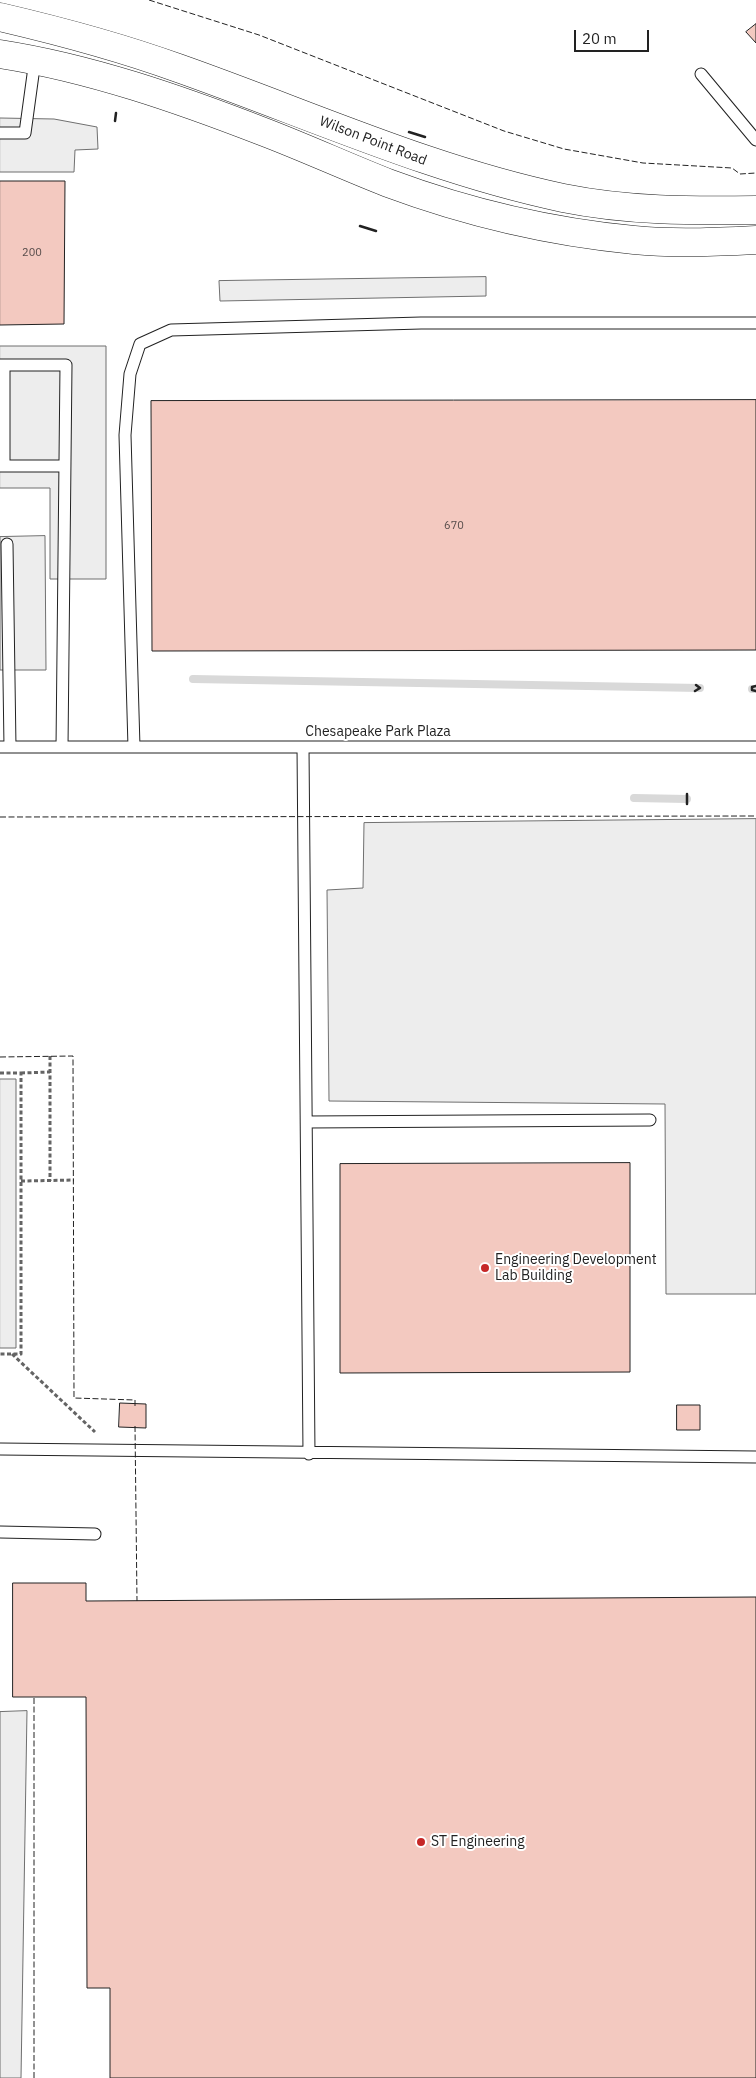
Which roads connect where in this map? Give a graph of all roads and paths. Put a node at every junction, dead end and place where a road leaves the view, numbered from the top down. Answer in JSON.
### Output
{"nodes":[{"id":1,"x":0,"y":17,"type":"edge"},
{"id":2,"x":0,"y":54,"type":"edge"},
{"id":3,"x":35,"y":59,"type":"junction"},
{"id":4,"x":701,"y":74,"type":"dead end"},
{"id":5,"x":0,"y":133,"type":"edge"},
{"id":6,"x":756,"y":140,"type":"edge"},
{"id":7,"x":756,"y":210,"type":"edge"},
{"id":8,"x":756,"y":240,"type":"edge"},
{"id":9,"x":756,"y":324,"type":"edge"},
{"id":10,"x":2,"y":365,"type":"edge"},
{"id":11,"x":2,"y":466,"type":"edge"},
{"id":12,"x":65,"y":466,"type":"junction"},
{"id":13,"x":7,"y":544,"type":"dead end"},
{"id":14,"x":5,"y":747,"type":"edge"},
{"id":15,"x":62,"y":747,"type":"junction"},
{"id":16,"x":134,"y":747,"type":"junction"},
{"id":17,"x":303,"y":747,"type":"junction"},
{"id":18,"x":756,"y":747,"type":"edge"},
{"id":19,"x":50,"y":1056,"type":"dead end"},
{"id":20,"x":50,"y":1072,"type":"junction"},
{"id":21,"x":0,"y":1073,"type":"edge"},
{"id":22,"x":21,"y":1073,"type":"junction"},
{"id":23,"x":650,"y":1120,"type":"dead end"},
{"id":24,"x":307,"y":1122,"type":"junction"},
{"id":25,"x":74,"y":1180,"type":"dead end"},
{"id":26,"x":21,"y":1181,"type":"junction"},
{"id":27,"x":50,"y":1181,"type":"junction"},
{"id":28,"x":0,"y":1354,"type":"edge"},
{"id":29,"x":11,"y":1354,"type":"junction"},
{"id":30,"x":0,"y":1449,"type":"edge"},
{"id":31,"x":116,"y":1452,"type":"junction"},
{"id":32,"x":309,"y":1454,"type":"junction"},
{"id":33,"x":756,"y":1457,"type":"edge"},
{"id":34,"x":0,"y":1532,"type":"edge"},
{"id":35,"x":95,"y":1534,"type":"dead end"}],
"edges":[{"from":1,"to":7,"type":"street","name":"Wilson Point Road"},
{"from":2,"to":3,"type":"street"},
{"from":3,"to":5,"type":"lane"},
{"from":3,"to":8,"type":"street"},
{"from":4,"to":6,"type":"lane"},
{"from":9,"to":16,"type":"lane"},
{"from":10,"to":11,"type":"lane"},
{"from":10,"to":12,"type":"lane"},
{"from":11,"to":12,"type":"lane"},
{"from":12,"to":15,"type":"lane"},
{"from":13,"to":14,"type":"lane"},
{"from":14,"to":15,"type":"lane","name":"Chesapeake Park Plaza"},
{"from":15,"to":16,"type":"lane","name":"Chesapeake Park Plaza"},
{"from":16,"to":17,"type":"lane","name":"Chesapeake Park Plaza"},
{"from":17,"to":18,"type":"lane","name":"Chesapeake Park Plaza"},
{"from":17,"to":24,"type":"lane"},
{"from":19,"to":20,"type":"path"},
{"from":20,"to":22,"type":"path"},
{"from":20,"to":27,"type":"path"},
{"from":21,"to":22,"type":"path"},
{"from":22,"to":26,"type":"path"},
{"from":23,"to":24,"type":"lane"},
{"from":24,"to":32,"type":"lane"},
{"from":25,"to":27,"type":"path"},
{"from":26,"to":27,"type":"path"},
{"from":26,"to":29,"type":"path"},
{"from":28,"to":29,"type":"path"},
{"from":29,"to":31,"type":"path"},
{"from":30,"to":31,"type":"lane"},
{"from":31,"to":32,"type":"lane"},
{"from":32,"to":33,"type":"lane"},
{"from":34,"to":35,"type":"lane"}]}
